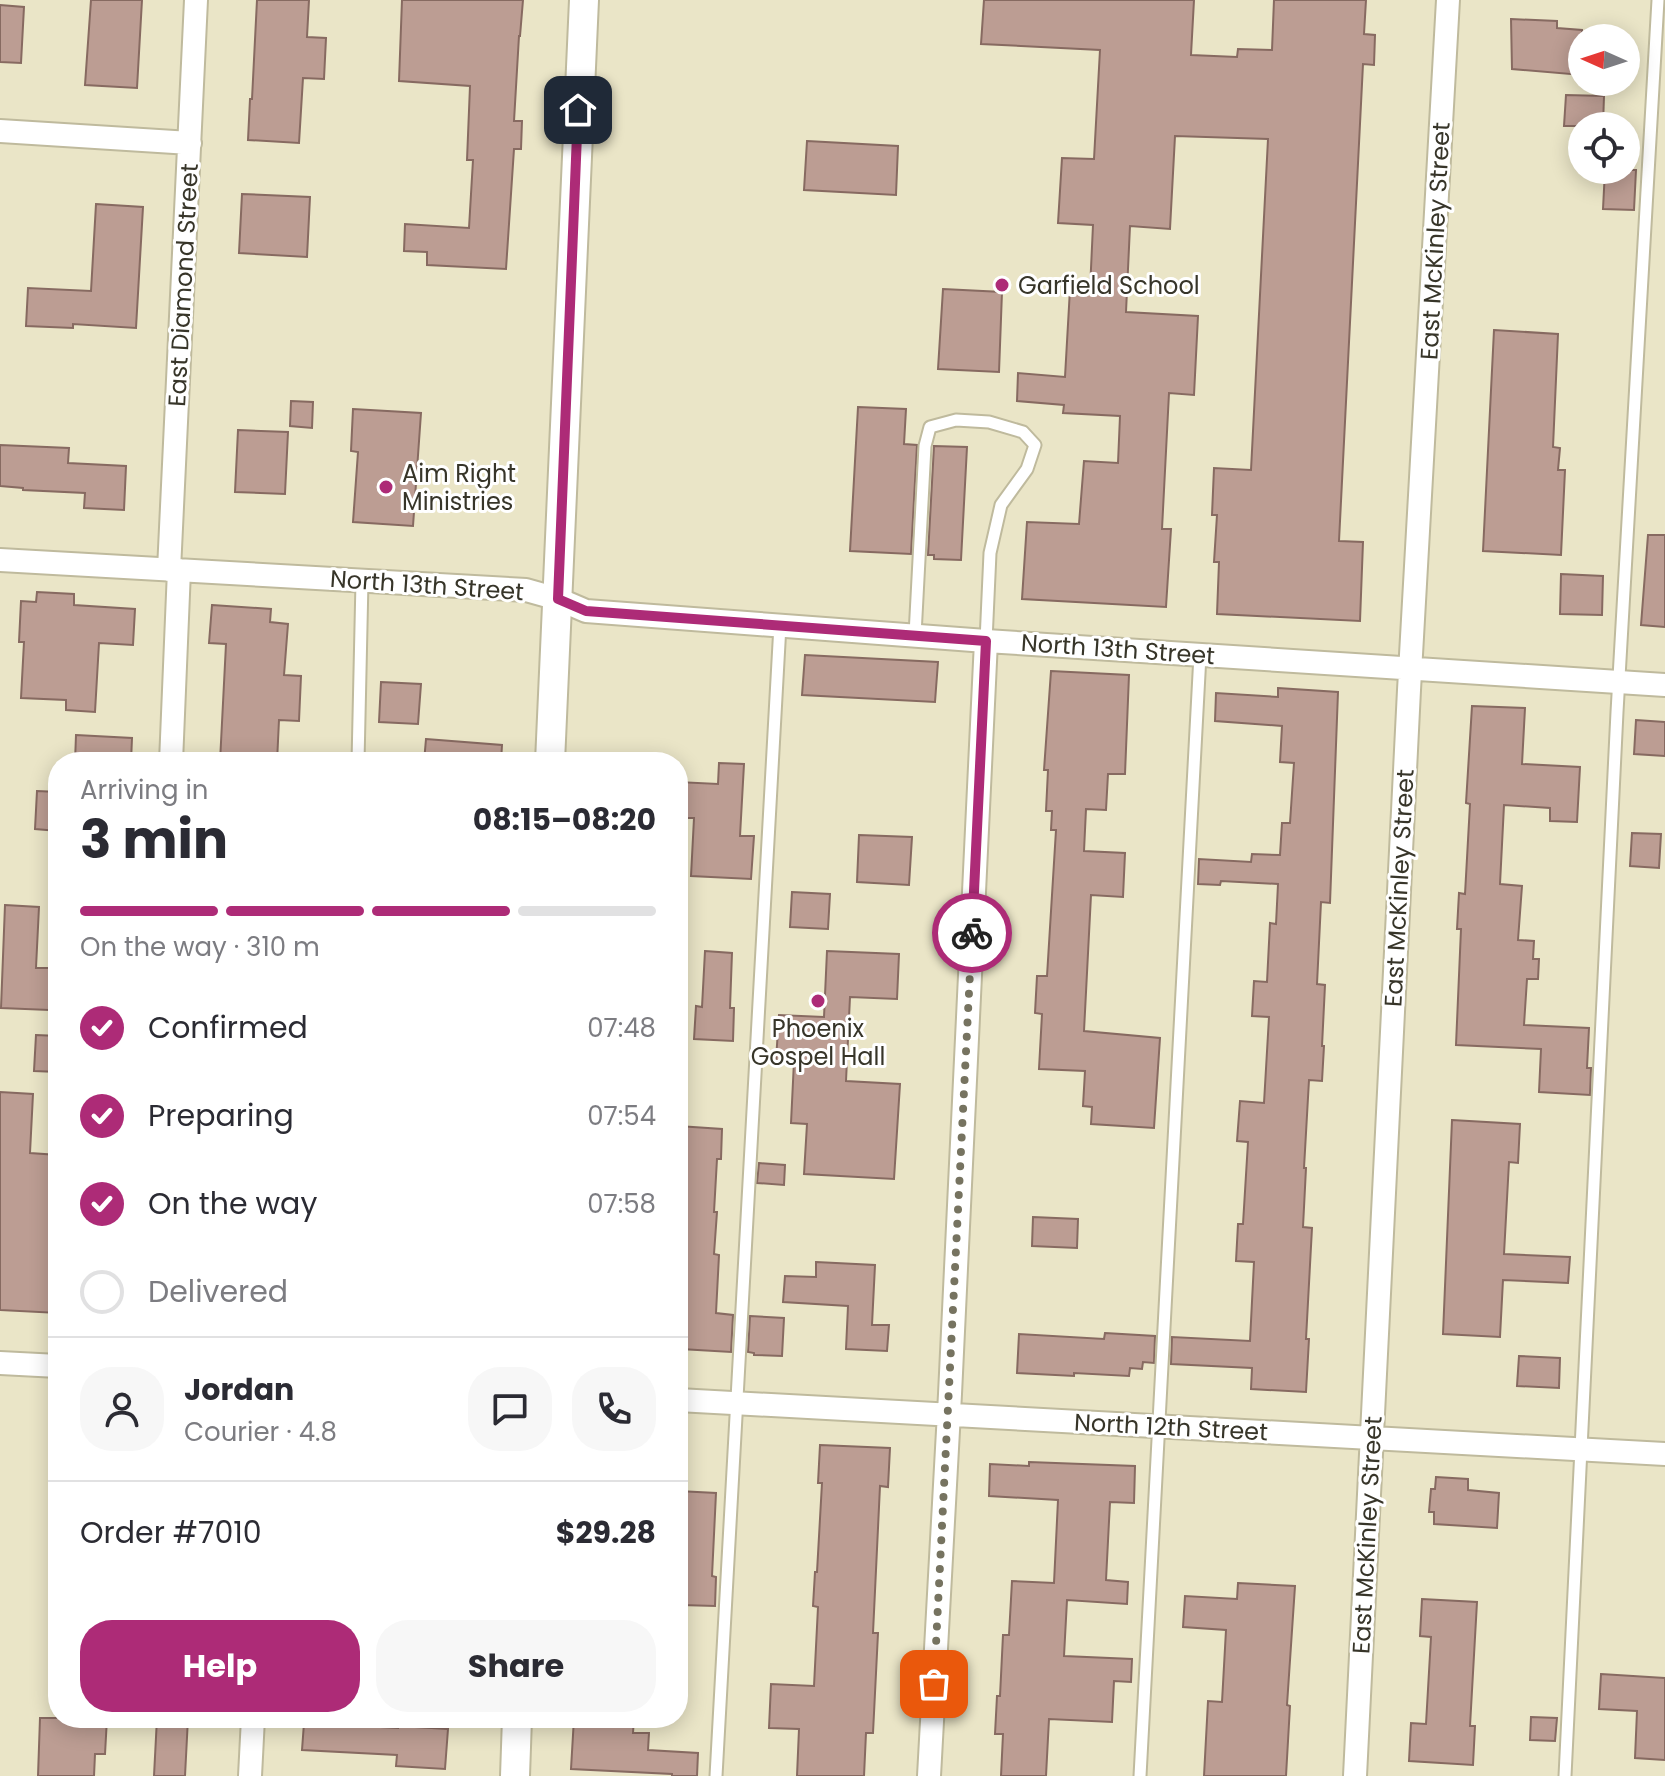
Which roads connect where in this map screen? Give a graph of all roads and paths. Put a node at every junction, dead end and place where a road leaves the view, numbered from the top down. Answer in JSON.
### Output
{"nodes":[{"id":1,"x":196,"y":0,"type":"edge"},
{"id":2,"x":584,"y":0,"type":"edge"},
{"id":3,"x":1448,"y":0,"type":"edge"},
{"id":4,"x":1658,"y":0,"type":"edge"},
{"id":5,"x":0,"y":131,"type":"edge"},
{"id":6,"x":190,"y":143,"type":"junction"},
{"id":7,"x":0,"y":560,"type":"edge"},
{"id":8,"x":174,"y":570,"type":"junction"},
{"id":9,"x":362,"y":581,"type":"junction"},
{"id":10,"x":558,"y":599,"type":"junction"},
{"id":11,"x":780,"y":625,"type":"junction"},
{"id":12,"x":915,"y":635,"type":"junction"},
{"id":13,"x":986,"y":641,"type":"junction"},
{"id":14,"x":1200,"y":655,"type":"junction"},
{"id":15,"x":1410,"y":669,"type":"junction"},
{"id":16,"x":1619,"y":681,"type":"junction"},
{"id":17,"x":1665,"y":685,"type":"edge"},
{"id":18,"x":171,"y":752,"type":"edge"},
{"id":19,"x":358,"y":752,"type":"edge"},
{"id":20,"x":550,"y":752,"type":"edge"},
{"id":21,"x":0,"y":1363,"type":"edge"},
{"id":22,"x":48,"y":1365,"type":"edge"},
{"id":23,"x":688,"y":1401,"type":"edge"},
{"id":24,"x":736,"y":1403,"type":"junction"},
{"id":25,"x":949,"y":1415,"type":"junction"},
{"id":26,"x":1158,"y":1426,"type":"junction"},
{"id":27,"x":1372,"y":1438,"type":"junction"},
{"id":28,"x":1581,"y":1449,"type":"junction"},
{"id":29,"x":1665,"y":1454,"type":"edge"},
{"id":30,"x":252,"y":1728,"type":"edge"},
{"id":31,"x":517,"y":1728,"type":"edge"},
{"id":32,"x":250,"y":1776,"type":"edge"},
{"id":33,"x":515,"y":1776,"type":"edge"},
{"id":34,"x":716,"y":1776,"type":"edge"},
{"id":35,"x":929,"y":1776,"type":"edge"},
{"id":36,"x":1140,"y":1776,"type":"edge"},
{"id":37,"x":1355,"y":1776,"type":"edge"},
{"id":38,"x":1565,"y":1776,"type":"edge"}],
"edges":[{"from":1,"to":6,"type":"street","name":"East Diamond Street"},
{"from":2,"to":10,"type":"street"},
{"from":3,"to":15,"type":"street","name":"East McKinley Street"},
{"from":4,"to":16,"type":"lane"},
{"from":5,"to":6,"type":"street"},
{"from":6,"to":8,"type":"street","name":"East Diamond Street"},
{"from":7,"to":8,"type":"street","name":"North 13th Street"},
{"from":8,"to":9,"type":"street","name":"North 13th Street"},
{"from":8,"to":18,"type":"street","name":"East Diamond Street"},
{"from":9,"to":10,"type":"street","name":"North 13th Street"},
{"from":9,"to":19,"type":"lane"},
{"from":10,"to":11,"type":"street","name":"North 13th Street"},
{"from":10,"to":20,"type":"street"},
{"from":11,"to":12,"type":"street","name":"North 13th Street"},
{"from":11,"to":24,"type":"lane"},
{"from":12,"to":13,"type":"street","name":"North 13th Street"},
{"from":12,"to":13,"type":"lane"},
{"from":13,"to":14,"type":"street","name":"North 13th Street"},
{"from":13,"to":25,"type":"street"},
{"from":14,"to":15,"type":"street","name":"North 13th Street"},
{"from":14,"to":26,"type":"lane"},
{"from":15,"to":16,"type":"street","name":"North 13th Street"},
{"from":15,"to":27,"type":"street","name":"East McKinley Street"},
{"from":16,"to":17,"type":"street","name":"North 13th Street"},
{"from":16,"to":28,"type":"lane"},
{"from":21,"to":22,"type":"street"},
{"from":23,"to":24,"type":"street","name":"North 12th Street"},
{"from":24,"to":25,"type":"street","name":"North 12th Street"},
{"from":24,"to":34,"type":"lane"},
{"from":25,"to":26,"type":"street","name":"North 12th Street"},
{"from":25,"to":35,"type":"street"},
{"from":26,"to":27,"type":"street","name":"North 12th Street"},
{"from":26,"to":36,"type":"lane"},
{"from":27,"to":28,"type":"street","name":"North 12th Street"},
{"from":27,"to":37,"type":"street","name":"East McKinley Street"},
{"from":28,"to":29,"type":"street","name":"North 12th Street"},
{"from":28,"to":38,"type":"lane"},
{"from":30,"to":32,"type":"street"},
{"from":31,"to":33,"type":"street"}]}
